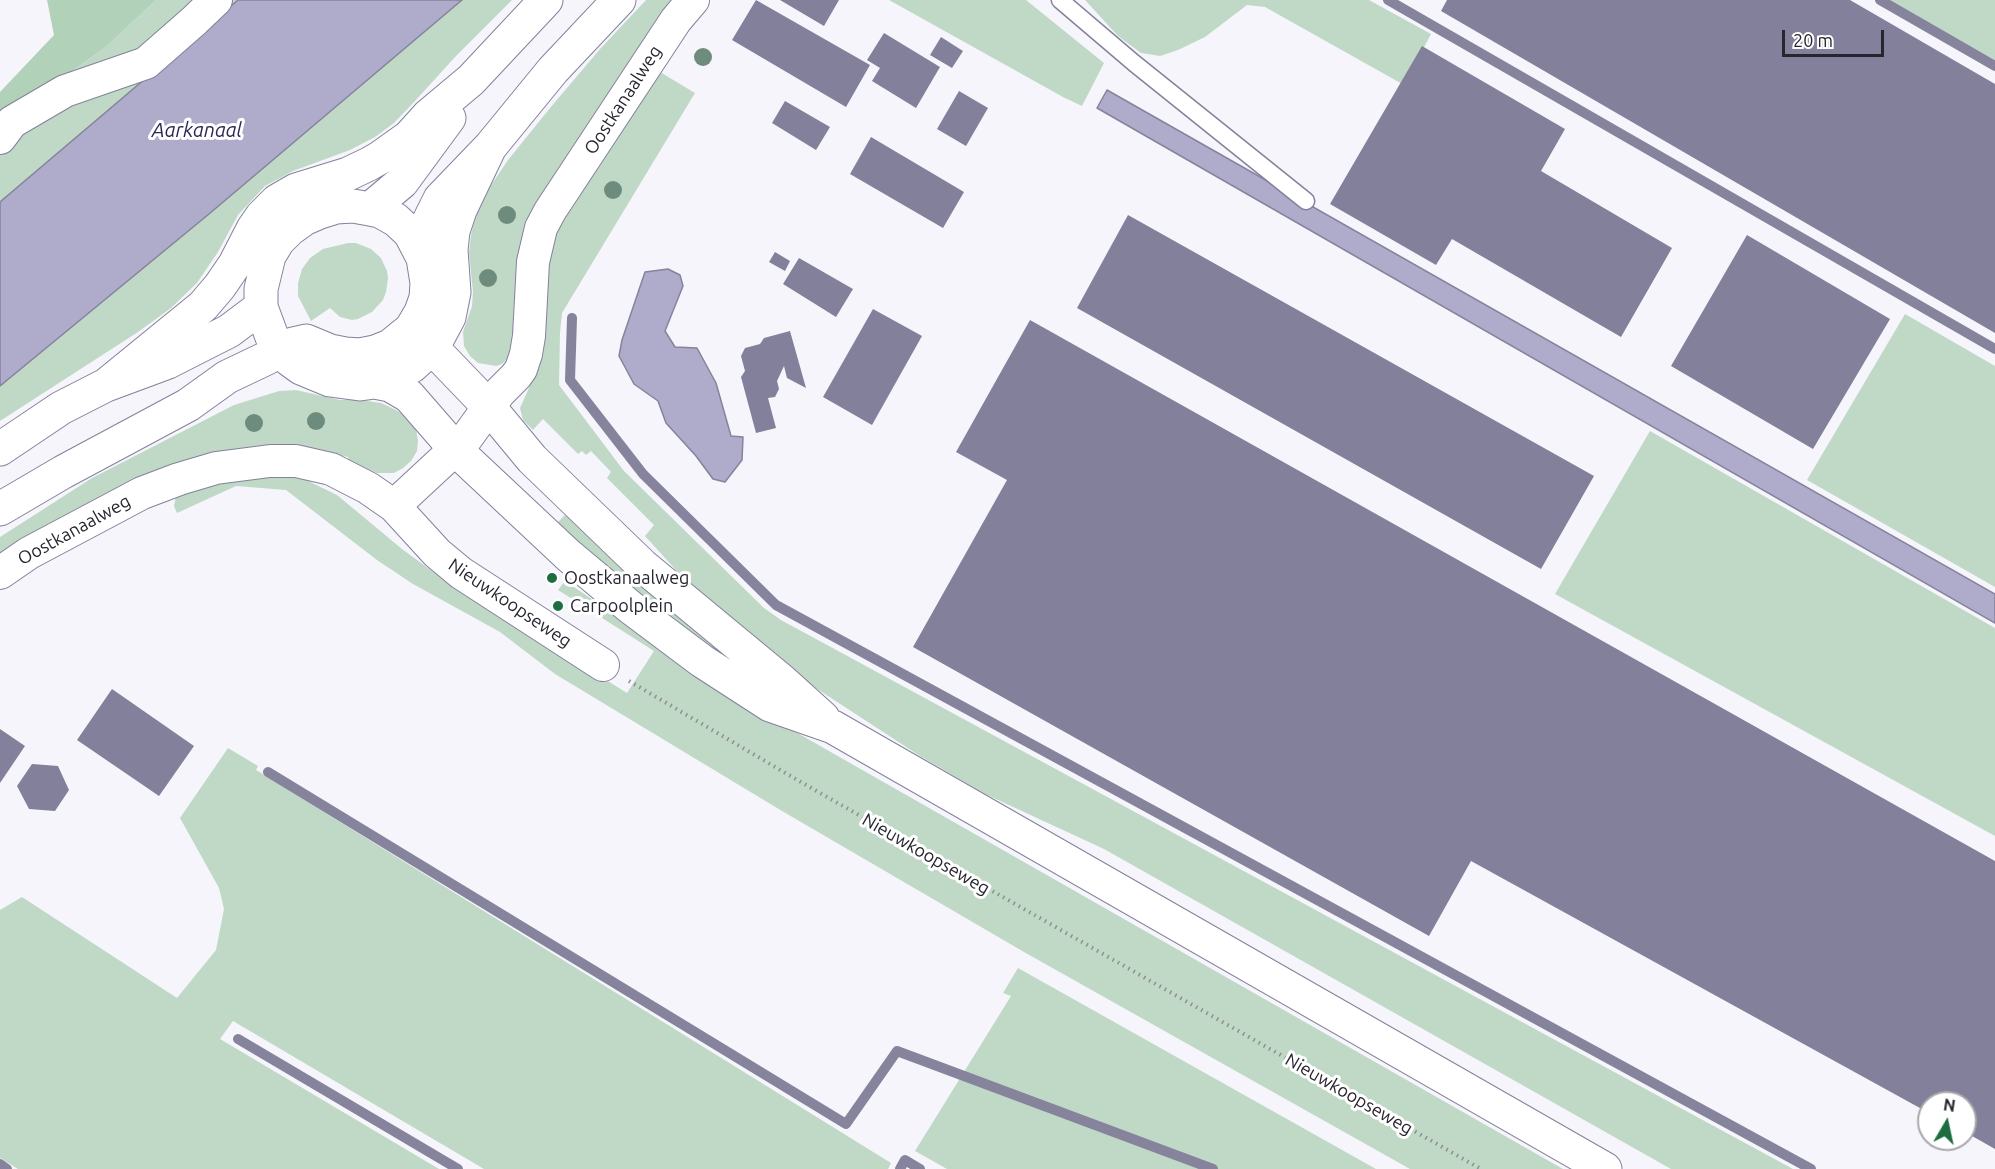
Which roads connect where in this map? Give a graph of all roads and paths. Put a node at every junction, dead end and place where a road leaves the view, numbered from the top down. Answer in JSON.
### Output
{"nodes":[{"id":1,"x":216,"y":0,"type":"edge"},
{"id":2,"x":546,"y":0,"type":"edge"},
{"id":3,"x":619,"y":0,"type":"edge"},
{"id":4,"x":693,"y":0,"type":"edge"},
{"id":5,"x":1060,"y":0,"type":"edge"},
{"id":6,"x":471,"y":80,"type":"junction"},
{"id":7,"x":0,"y":138,"type":"edge"},
{"id":8,"x":1306,"y":201,"type":"dead end"},
{"id":9,"x":370,"y":209,"type":"junction"},
{"id":10,"x":438,"y":262,"type":"junction"},
{"id":11,"x":261,"y":307,"type":"junction"},
{"id":12,"x":421,"y":312,"type":"junction"},
{"id":13,"x":433,"y":347,"type":"junction"},
{"id":14,"x":291,"y":359,"type":"junction"},
{"id":15,"x":375,"y":382,"type":"junction"},
{"id":16,"x":105,"y":385,"type":"junction"},
{"id":17,"x":489,"y":407,"type":"junction"},
{"id":18,"x":0,"y":449,"type":"edge"},
{"id":19,"x":456,"y":450,"type":"junction"},
{"id":20,"x":394,"y":506,"type":"junction"},
{"id":21,"x":0,"y":509,"type":"edge"},
{"id":22,"x":0,"y":573,"type":"edge"},
{"id":23,"x":603,"y":665,"type":"joint"},
{"id":24,"x":833,"y":727,"type":"junction"},
{"id":25,"x":1481,"y":1169,"type":"edge"},
{"id":26,"x":1605,"y":1169,"type":"edge"}],
"edges":[{"from":1,"to":7,"type":"street"},
{"from":2,"to":6,"type":"main road"},
{"from":3,"to":10,"type":"main road"},
{"from":4,"to":17,"type":"street","name":"Oostkanaalweg"},
{"from":5,"to":8,"type":"lane"},
{"from":6,"to":9,"type":"main road"},
{"from":6,"to":16,"type":"main road"},
{"from":9,"to":10,"type":"main road"},
{"from":9,"to":11,"type":"main road"},
{"from":10,"to":12,"type":"main road"},
{"from":10,"to":13,"type":"main road"},
{"from":11,"to":14,"type":"main road"},
{"from":11,"to":16,"type":"main road"},
{"from":12,"to":13,"type":"main road"},
{"from":12,"to":14,"type":"main road"},
{"from":13,"to":15,"type":"main road"},
{"from":13,"to":17,"type":"main road"},
{"from":14,"to":15,"type":"main road"},
{"from":14,"to":21,"type":"main road"},
{"from":15,"to":19,"type":"main road"},
{"from":16,"to":18,"type":"main road"},
{"from":17,"to":19,"type":"street","name":"Oostkanaalweg"},
{"from":17,"to":24,"type":"main road"},
{"from":19,"to":20,"type":"street","name":"Oostkanaalweg"},
{"from":19,"to":24,"type":"main road"},
{"from":20,"to":22,"type":"street","name":"Oostkanaalweg"},
{"from":20,"to":23,"type":"street","name":"Nieuwkoopseweg"},
{"from":23,"to":25,"type":"path","name":"Nieuwkoopseweg"},
{"from":24,"to":26,"type":"main road"}]}
